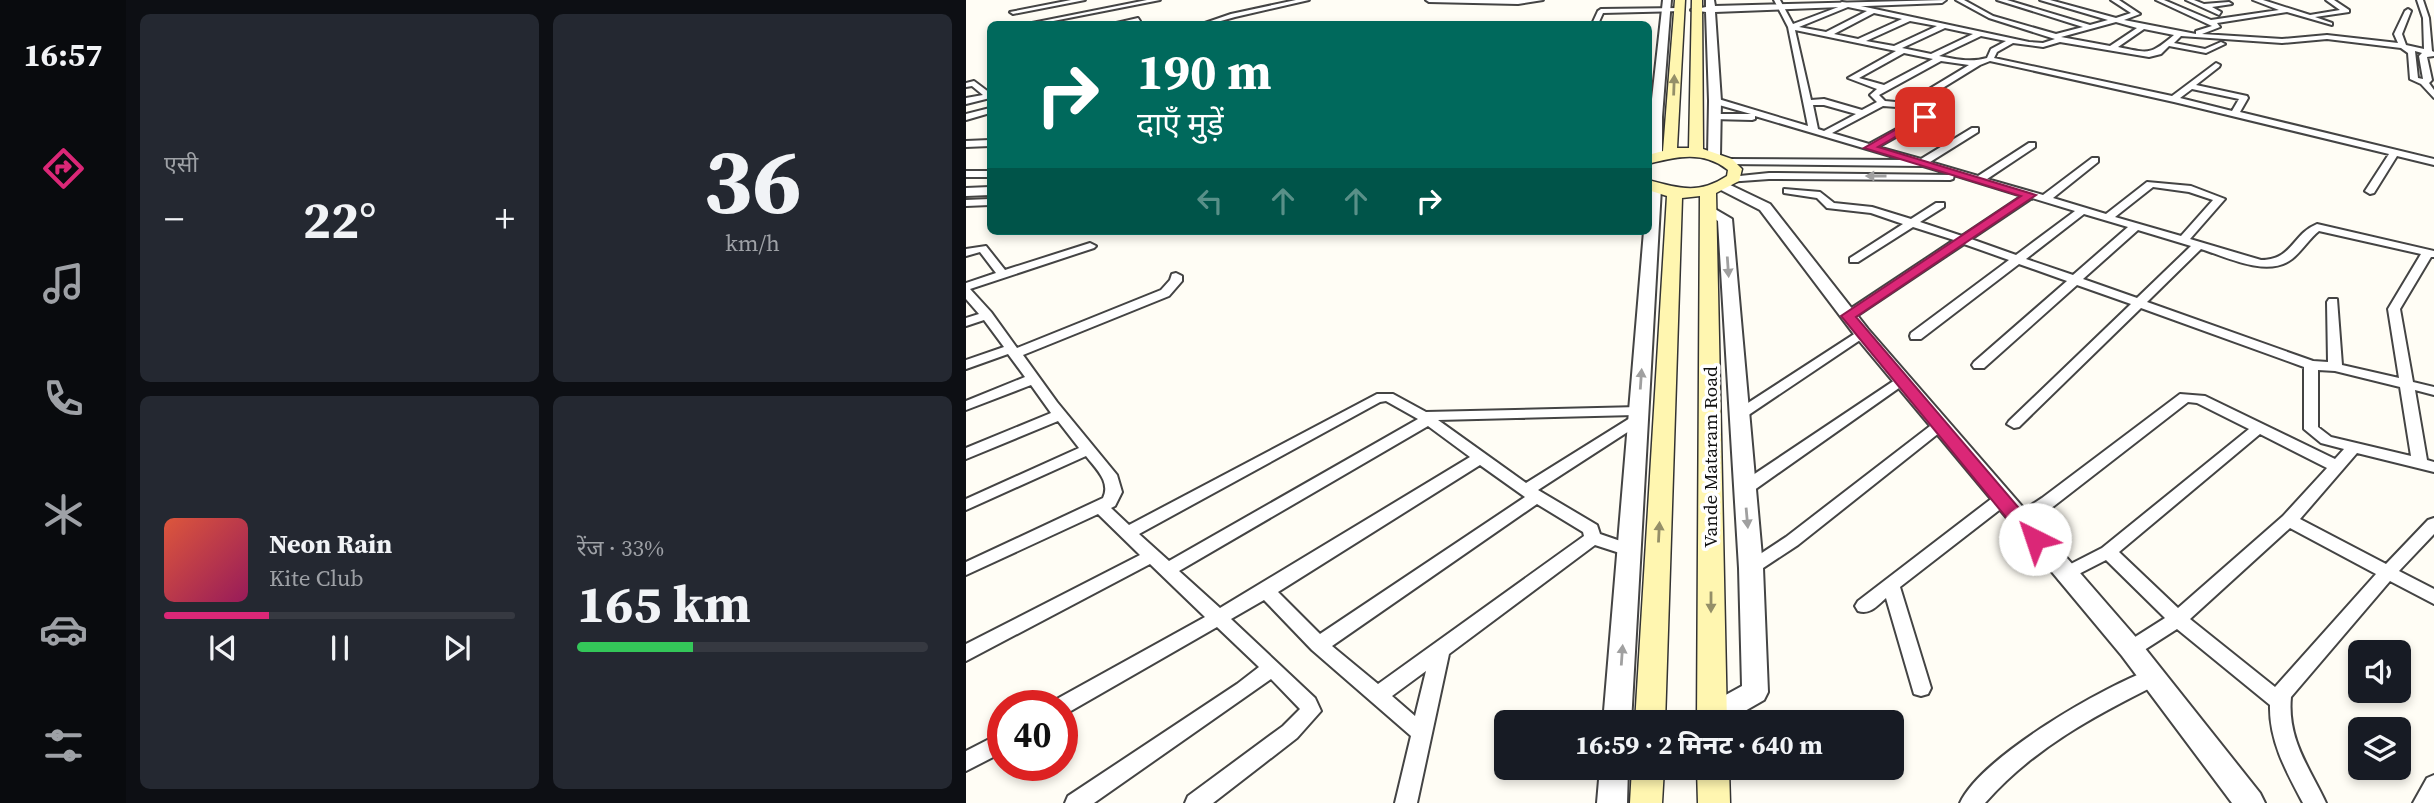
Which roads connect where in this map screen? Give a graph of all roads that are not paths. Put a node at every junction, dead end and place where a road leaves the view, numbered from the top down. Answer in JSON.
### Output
{"nodes":[{"id":1,"x":1082,"y":0,"type":"edge"},
{"id":2,"x":1145,"y":0,"type":"edge"},
{"id":3,"x":1157,"y":0,"type":"edge"},
{"id":4,"x":1306,"y":0,"type":"edge"},
{"id":5,"x":1429,"y":0,"type":"edge"},
{"id":6,"x":1460,"y":0,"type":"edge"},
{"id":7,"x":1540,"y":0,"type":"edge"},
{"id":8,"x":1941,"y":0,"type":"edge"},
{"id":9,"x":1959,"y":0,"type":"edge"},
{"id":10,"x":2000,"y":0,"type":"edge"},
{"id":11,"x":2043,"y":0,"type":"edge"},
{"id":12,"x":2114,"y":0,"type":"edge"},
{"id":13,"x":2159,"y":0,"type":"edge"},
{"id":14,"x":2189,"y":0,"type":"edge"},
{"id":15,"x":2256,"y":0,"type":"edge"},
{"id":16,"x":2329,"y":0,"type":"edge"},
{"id":17,"x":2420,"y":0,"type":"edge"},
{"id":18,"x":1287,"y":1,"type":"edge"},
{"id":19,"x":1632,"y":1,"type":"edge"},
{"id":20,"x":1816,"y":2,"type":"edge"},
{"id":21,"x":1778,"y":3,"type":"edge"},
{"id":22,"x":2230,"y":4,"type":"dead end"},
{"id":23,"x":1696,"y":5,"type":"edge"},
{"id":24,"x":1710,"y":5,"type":"edge"},
{"id":25,"x":1844,"y":5,"type":"junction"},
{"id":26,"x":1672,"y":6,"type":"edge"},
{"id":27,"x":2203,"y":6,"type":"junction"},
{"id":28,"x":2287,"y":10,"type":"junction"},
{"id":29,"x":2408,"y":11,"type":"dead end"},
{"id":30,"x":1013,"y":12,"type":"dead end"},
{"id":31,"x":1872,"y":12,"type":"junction"},
{"id":32,"x":2219,"y":13,"type":"dead end"},
{"id":33,"x":1073,"y":15,"type":"junction"},
{"id":34,"x":2308,"y":16,"type":"junction"},
{"id":35,"x":2430,"y":18,"type":"edge"},
{"id":36,"x":1908,"y":19,"type":"junction"},
{"id":37,"x":2116,"y":19,"type":"junction"},
{"id":38,"x":2200,"y":19,"type":"junction"},
{"id":39,"x":1138,"y":20,"type":"dead end"},
{"id":40,"x":1038,"y":21,"type":"edge"},
{"id":41,"x":1044,"y":21,"type":"edge"},
{"id":42,"x":1076,"y":21,"type":"edge"},
{"id":43,"x":1132,"y":21,"type":"edge"},
{"id":44,"x":1214,"y":21,"type":"edge"},
{"id":45,"x":1596,"y":21,"type":"edge"},
{"id":46,"x":2188,"y":21,"type":"dead end"},
{"id":47,"x":2212,"y":22,"type":"junction"},
{"id":48,"x":2176,"y":23,"type":"dead end"},
{"id":49,"x":2330,"y":24,"type":"dead end"},
{"id":50,"x":2088,"y":26,"type":"junction"},
{"id":51,"x":1791,"y":27,"type":"junction"},
{"id":52,"x":1942,"y":27,"type":"junction"},
{"id":53,"x":2143,"y":27,"type":"junction"},
{"id":54,"x":2156,"y":28,"type":"junction"},
{"id":55,"x":1828,"y":34,"type":"junction"},
{"id":56,"x":1979,"y":34,"type":"junction"},
{"id":57,"x":2180,"y":34,"type":"junction"},
{"id":58,"x":2191,"y":36,"type":"junction"},
{"id":59,"x":2058,"y":38,"type":"junction"},
{"id":60,"x":1861,"y":40,"type":"junction"},
{"id":61,"x":2011,"y":41,"type":"junction"},
{"id":62,"x":2168,"y":44,"type":"junction"},
{"id":63,"x":2221,"y":44,"type":"dead end"},
{"id":64,"x":2403,"y":46,"type":"junction"},
{"id":65,"x":1900,"y":49,"type":"junction"},
{"id":66,"x":2109,"y":50,"type":"junction"},
{"id":67,"x":2431,"y":53,"type":"edge"},
{"id":68,"x":1937,"y":57,"type":"junction"},
{"id":69,"x":2038,"y":57,"type":"dead end"},
{"id":70,"x":1990,"y":59,"type":"junction"},
{"id":71,"x":1978,"y":63,"type":"junction"},
{"id":72,"x":2216,"y":65,"type":"dead end"},
{"id":73,"x":2023,"y":66,"type":"junction"},
{"id":74,"x":987,"y":80,"type":"edge"},
{"id":75,"x":2424,"y":82,"type":"junction"},
{"id":76,"x":970,"y":84,"type":"edge"},
{"id":77,"x":2190,"y":86,"type":"junction"},
{"id":78,"x":1884,"y":88,"type":"junction"},
{"id":79,"x":987,"y":94,"type":"edge"},
{"id":80,"x":2434,"y":96,"type":"edge"},
{"id":81,"x":987,"y":97,"type":"edge"},
{"id":82,"x":2174,"y":99,"type":"junction"},
{"id":83,"x":966,"y":101,"type":"edge"},
{"id":84,"x":1715,"y":101,"type":"junction"},
{"id":85,"x":1808,"y":103,"type":"junction"},
{"id":86,"x":1882,"y":103,"type":"junction"},
{"id":87,"x":987,"y":112,"type":"edge"},
{"id":88,"x":1863,"y":113,"type":"junction"},
{"id":89,"x":2235,"y":113,"type":"junction"},
{"id":90,"x":966,"y":117,"type":"edge"},
{"id":91,"x":1652,"y":117,"type":"edge"},
{"id":92,"x":1715,"y":117,"type":"junction"},
{"id":93,"x":1925,"y":117,"type":"dead end"},
{"id":94,"x":1768,"y":118,"type":"junction"},
{"id":95,"x":1975,"y":130,"type":"dead end"},
{"id":96,"x":1819,"y":133,"type":"junction"},
{"id":97,"x":987,"y":143,"type":"edge"},
{"id":98,"x":966,"y":144,"type":"edge"},
{"id":99,"x":2032,"y":145,"type":"dead end"},
{"id":100,"x":1869,"y":148,"type":"junction"},
{"id":101,"x":1696,"y":153,"type":"junction"},
{"id":102,"x":2395,"y":154,"type":"junction"},
{"id":103,"x":1719,"y":156,"type":"junction"},
{"id":104,"x":1656,"y":157,"type":"edge"},
{"id":105,"x":2095,"y":160,"type":"dead end"},
{"id":106,"x":1897,"y":162,"type":"junction"},
{"id":107,"x":2434,"y":162,"type":"edge"},
{"id":108,"x":1922,"y":163,"type":"junction"},
{"id":109,"x":966,"y":174,"type":"edge"},
{"id":110,"x":987,"y":174,"type":"edge"},
{"id":111,"x":1974,"y":178,"type":"junction"},
{"id":112,"x":966,"y":183,"type":"edge"},
{"id":113,"x":987,"y":183,"type":"edge"},
{"id":114,"x":1659,"y":188,"type":"edge"},
{"id":115,"x":987,"y":191,"type":"edge"},
{"id":116,"x":1718,"y":191,"type":"junction"},
{"id":117,"x":1788,"y":191,"type":"dead end"},
{"id":118,"x":2370,"y":191,"type":"dead end"},
{"id":119,"x":966,"y":192,"type":"edge"},
{"id":120,"x":2030,"y":195,"type":"junction"},
{"id":121,"x":2045,"y":200,"type":"junction"},
{"id":122,"x":987,"y":202,"type":"edge"},
{"id":123,"x":966,"y":203,"type":"edge"},
{"id":124,"x":1940,"y":205,"type":"dead end"},
{"id":125,"x":2082,"y":211,"type":"junction"},
{"id":126,"x":2107,"y":218,"type":"junction"},
{"id":127,"x":1910,"y":223,"type":"junction"},
{"id":128,"x":2134,"y":227,"type":"junction"},
{"id":129,"x":1961,"y":239,"type":"junction"},
{"id":130,"x":966,"y":240,"type":"edge"},
{"id":131,"x":2182,"y":241,"type":"junction"},
{"id":132,"x":1090,"y":246,"type":"dead end"},
{"id":133,"x":2198,"y":246,"type":"junction"},
{"id":134,"x":982,"y":248,"type":"junction"},
{"id":135,"x":966,"y":253,"type":"edge"},
{"id":136,"x":2431,"y":253,"type":"edge"},
{"id":137,"x":1854,"y":260,"type":"dead end"},
{"id":138,"x":2017,"y":260,"type":"junction"},
{"id":139,"x":1002,"y":274,"type":"junction"},
{"id":140,"x":1176,"y":276,"type":"dead end"},
{"id":141,"x":2073,"y":281,"type":"junction"},
{"id":142,"x":966,"y":289,"type":"edge"},
{"id":143,"x":2333,"y":302,"type":"dead end"},
{"id":144,"x":2140,"y":304,"type":"junction"},
{"id":145,"x":987,"y":315,"type":"junction"},
{"id":146,"x":1848,"y":316,"type":"junction"},
{"id":147,"x":966,"y":322,"type":"edge"},
{"id":148,"x":1862,"y":333,"type":"junction"},
{"id":149,"x":1916,"y":336,"type":"dead end"},
{"id":150,"x":1012,"y":351,"type":"junction"},
{"id":151,"x":966,"y":365,"type":"edge"},
{"id":152,"x":1979,"y":365,"type":"dead end"},
{"id":153,"x":2311,"y":365,"type":"junction"},
{"id":154,"x":2335,"y":367,"type":"junction"},
{"id":155,"x":1033,"y":379,"type":"junction"},
{"id":156,"x":1901,"y":380,"type":"junction"},
{"id":157,"x":2406,"y":383,"type":"junction"},
{"id":158,"x":2434,"y":391,"type":"edge"},
{"id":159,"x":966,"y":406,"type":"edge"},
{"id":160,"x":1060,"y":415,"type":"junction"},
{"id":161,"x":1638,"y":415,"type":"junction"},
{"id":162,"x":1739,"y":415,"type":"junction"},
{"id":163,"x":1425,"y":418,"type":"junction"},
{"id":164,"x":2014,"y":424,"type":"dead end"},
{"id":165,"x":1939,"y":426,"type":"junction"},
{"id":166,"x":2260,"y":427,"type":"junction"},
{"id":167,"x":2354,"y":447,"type":"junction"},
{"id":168,"x":1087,"y":450,"type":"junction"},
{"id":169,"x":966,"y":454,"type":"edge"},
{"id":170,"x":1480,"y":458,"type":"junction"},
{"id":171,"x":2427,"y":465,"type":"edge"},
{"id":172,"x":2336,"y":466,"type":"junction"},
{"id":173,"x":1744,"y":489,"type":"junction"},
{"id":174,"x":1531,"y":494,"type":"junction"},
{"id":175,"x":2001,"y":500,"type":"junction"},
{"id":176,"x":966,"y":505,"type":"edge"},
{"id":177,"x":1100,"y":507,"type":"junction"},
{"id":178,"x":2289,"y":520,"type":"junction"},
{"id":179,"x":2019,"y":521,"type":"junction"},
{"id":180,"x":2434,"y":524,"type":"edge"},
{"id":181,"x":1127,"y":533,"type":"junction"},
{"id":182,"x":1593,"y":538,"type":"junction"},
{"id":183,"x":1629,"y":550,"type":"junction"},
{"id":184,"x":2108,"y":552,"type":"junction"},
{"id":185,"x":1152,"y":556,"type":"junction"},
{"id":186,"x":1751,"y":568,"type":"junction"},
{"id":187,"x":966,"y":569,"type":"edge"},
{"id":188,"x":1167,"y":570,"type":"junction"},
{"id":189,"x":2389,"y":571,"type":"junction"},
{"id":190,"x":2066,"y":575,"type":"junction"},
{"id":191,"x":1891,"y":585,"type":"junction"},
{"id":192,"x":1266,"y":591,"type":"junction"},
{"id":193,"x":2434,"y":597,"type":"edge"},
{"id":194,"x":1864,"y":606,"type":"dead end"},
{"id":195,"x":1219,"y":616,"type":"junction"},
{"id":196,"x":2178,"y":620,"type":"junction"},
{"id":197,"x":1319,"y":645,"type":"junction"},
{"id":198,"x":2131,"y":649,"type":"junction"},
{"id":199,"x":1440,"y":650,"type":"junction"},
{"id":200,"x":966,"y":653,"type":"edge"},
{"id":201,"x":1272,"y":668,"type":"junction"},
{"id":202,"x":2153,"y":677,"type":"junction"},
{"id":203,"x":1921,"y":688,"type":"dead end"},
{"id":204,"x":1378,"y":695,"type":"junction"},
{"id":205,"x":1078,"y":697,"type":"edge"},
{"id":206,"x":2279,"y":701,"type":"junction"},
{"id":207,"x":1618,"y":710,"type":"edge"},
{"id":208,"x":1650,"y":710,"type":"edge"},
{"id":209,"x":1712,"y":710,"type":"edge"},
{"id":210,"x":1726,"y":710,"type":"edge"},
{"id":211,"x":1421,"y":733,"type":"junction"},
{"id":212,"x":987,"y":750,"type":"edge"},
{"id":213,"x":966,"y":762,"type":"edge"},
{"id":214,"x":1613,"y":780,"type":"edge"},
{"id":215,"x":1647,"y":780,"type":"edge"},
{"id":216,"x":1713,"y":780,"type":"edge"},
{"id":217,"x":2434,"y":785,"type":"edge"},
{"id":218,"x":1076,"y":803,"type":"edge"},
{"id":219,"x":1196,"y":803,"type":"edge"},
{"id":220,"x":1406,"y":803,"type":"edge"},
{"id":221,"x":1612,"y":803,"type":"edge"},
{"id":222,"x":1646,"y":803,"type":"edge"},
{"id":223,"x":1714,"y":803,"type":"edge"},
{"id":224,"x":1971,"y":803,"type":"edge"},
{"id":225,"x":2250,"y":803,"type":"edge"},
{"id":226,"x":2315,"y":803,"type":"edge"},
{"id":227,"x":2424,"y":803,"type":"edge"}],
"edges":[{"from":1,"to":30,"type":"street"},
{"from":2,"to":33,"type":"street"},
{"from":3,"to":33,"type":"street"},
{"from":4,"to":18,"type":"street"},
{"from":5,"to":6,"type":"street"},
{"from":6,"to":7,"type":"street"},
{"from":8,"to":25,"type":"street"},
{"from":9,"to":59,"type":"street"},
{"from":10,"to":50,"type":"street"},
{"from":11,"to":37,"type":"street"},
{"from":12,"to":37,"type":"street"},
{"from":13,"to":38,"type":"street"},
{"from":14,"to":27,"type":"street"},
{"from":15,"to":28,"type":"street"},
{"from":16,"to":34,"type":"street"},
{"from":17,"to":35,"type":"street"},
{"from":18,"to":44,"type":"street"},
{"from":19,"to":26,"type":"street"},
{"from":20,"to":21,"type":"street"},
{"from":20,"to":25,"type":"street"},
{"from":21,"to":24,"type":"street"},
{"from":21,"to":51,"type":"street"},
{"from":22,"to":27,"type":"street"},
{"from":23,"to":24,"type":"street"},
{"from":23,"to":101,"type":"main road"},
{"from":24,"to":84,"type":"street"},
{"from":25,"to":31,"type":"street"},
{"from":25,"to":51,"type":"street"},
{"from":26,"to":45,"type":"street"},
{"from":26,"to":91,"type":"street"},
{"from":104,"to":26,"type":"main road","one_way":true},
{"from":27,"to":32,"type":"street"},
{"from":28,"to":34,"type":"street"},
{"from":28,"to":47,"type":"street"},
{"from":29,"to":64,"type":"street"},
{"from":31,"to":36,"type":"street"},
{"from":31,"to":55,"type":"street"},
{"from":33,"to":40,"type":"street"},
{"from":33,"to":41,"type":"street"},
{"from":33,"to":42,"type":"street"},
{"from":34,"to":49,"type":"street"},
{"from":35,"to":67,"type":"street"},
{"from":36,"to":52,"type":"street"},
{"from":36,"to":60,"type":"street"},
{"from":37,"to":50,"type":"street"},
{"from":37,"to":53,"type":"street"},
{"from":38,"to":46,"type":"street"},
{"from":38,"to":47,"type":"street"},
{"from":39,"to":43,"type":"street"},
{"from":47,"to":58,"type":"street"},
{"from":48,"to":54,"type":"street"},
{"from":50,"to":59,"type":"street"},
{"from":51,"to":55,"type":"street"},
{"from":51,"to":85,"type":"street"},
{"from":52,"to":56,"type":"street"},
{"from":52,"to":65,"type":"street"},
{"from":53,"to":54,"type":"street"},
{"from":53,"to":66,"type":"street"},
{"from":54,"to":57,"type":"street"},
{"from":55,"to":60,"type":"street"},
{"from":56,"to":61,"type":"street"},
{"from":56,"to":68,"type":"street"},
{"from":57,"to":58,"type":"street"},
{"from":57,"to":62,"type":"street"},
{"from":58,"to":64,"type":"street"},
{"from":59,"to":61,"type":"street"},
{"from":59,"to":66,"type":"street"},
{"from":60,"to":65,"type":"street"},
{"from":61,"to":70,"type":"street"},
{"from":62,"to":63,"type":"street"},
{"from":62,"to":66,"type":"street"},
{"from":64,"to":67,"type":"street"},
{"from":64,"to":75,"type":"street"},
{"from":65,"to":68,"type":"street"},
{"from":65,"to":78,"type":"street"},
{"from":67,"to":75,"type":"street"},
{"from":68,"to":71,"type":"street"},
{"from":68,"to":78,"type":"street"},
{"from":69,"to":73,"type":"street"},
{"from":70,"to":71,"type":"street"},
{"from":70,"to":73,"type":"street"},
{"from":71,"to":86,"type":"street"},
{"from":72,"to":77,"type":"street"},
{"from":73,"to":82,"type":"street"},
{"from":74,"to":76,"type":"street"},
{"from":75,"to":80,"type":"street"},
{"from":76,"to":79,"type":"street"},
{"from":77,"to":82,"type":"street"},
{"from":77,"to":89,"type":"street"},
{"from":78,"to":86,"type":"street"},
{"from":81,"to":83,"type":"street"},
{"from":82,"to":89,"type":"street"},
{"from":84,"to":92,"type":"street"},
{"from":84,"to":94,"type":"street"},
{"from":85,"to":88,"type":"street"},
{"from":85,"to":96,"type":"street"},
{"from":86,"to":88,"type":"street"},
{"from":87,"to":90,"type":"street"},
{"from":88,"to":96,"type":"street"},
{"from":89,"to":102,"type":"street"},
{"from":91,"to":104,"type":"street"},
{"from":92,"to":94,"type":"street"},
{"from":92,"to":103,"type":"street"},
{"from":93,"to":100,"type":"street"},
{"from":94,"to":96,"type":"street"},
{"from":95,"to":108,"type":"street"},
{"from":96,"to":100,"type":"street"},
{"from":97,"to":98,"type":"street"},
{"from":99,"to":111,"type":"street"},
{"from":100,"to":108,"type":"street"},
{"from":101,"to":103,"type":"main road"},
{"from":101,"to":104,"type":"main road"},
{"from":102,"to":107,"type":"street"},
{"from":102,"to":118,"type":"street"},
{"from":103,"to":106,"type":"street"},
{"from":103,"to":106,"type":"street"},
{"from":103,"to":116,"type":"main road","name":"Vande Mataram Road"},
{"from":105,"to":121,"type":"street"},
{"from":106,"to":108,"type":"street"},
{"from":108,"to":111,"type":"street"},
{"from":109,"to":110,"type":"street"},
{"from":111,"to":116,"type":"street","one_way":true},
{"from":111,"to":120,"type":"street"},
{"from":112,"to":113,"type":"street"},
{"from":114,"to":116,"type":"main road"},
{"from":161,"to":114,"type":"street","one_way":true},
{"from":208,"to":114,"type":"main road","one_way":true},
{"from":115,"to":119,"type":"street"},
{"from":116,"to":146,"type":"street"},
{"from":116,"to":162,"type":"street","one_way":true},
{"from":116,"to":209,"type":"main road","name":"Vande Mataram Road","one_way":true},
{"from":117,"to":127,"type":"street"},
{"from":120,"to":121,"type":"street"},
{"from":120,"to":129,"type":"street"},
{"from":121,"to":125,"type":"street"},
{"from":122,"to":123,"type":"street"},
{"from":124,"to":127,"type":"street"},
{"from":125,"to":126,"type":"street"},
{"from":125,"to":138,"type":"street"},
{"from":126,"to":128,"type":"street"},
{"from":126,"to":131,"type":"street"},
{"from":127,"to":129,"type":"street"},
{"from":127,"to":137,"type":"street"},
{"from":128,"to":131,"type":"street"},
{"from":128,"to":141,"type":"street"},
{"from":129,"to":138,"type":"street"},
{"from":129,"to":146,"type":"street"},
{"from":130,"to":134,"type":"street"},
{"from":131,"to":133,"type":"street"},
{"from":132,"to":139,"type":"street"},
{"from":133,"to":136,"type":"street"},
{"from":133,"to":144,"type":"street"},
{"from":134,"to":135,"type":"street"},
{"from":134,"to":139,"type":"street"},
{"from":136,"to":157,"type":"street"},
{"from":138,"to":141,"type":"street"},
{"from":138,"to":149,"type":"street"},
{"from":139,"to":142,"type":"street"},
{"from":140,"to":150,"type":"street"},
{"from":141,"to":144,"type":"street"},
{"from":141,"to":152,"type":"street"},
{"from":142,"to":145,"type":"street"},
{"from":143,"to":154,"type":"street"},
{"from":144,"to":153,"type":"street"},
{"from":144,"to":164,"type":"street"},
{"from":145,"to":147,"type":"street"},
{"from":145,"to":150,"type":"street"},
{"from":146,"to":148,"type":"street"},
{"from":148,"to":156,"type":"street"},
{"from":148,"to":162,"type":"street"},
{"from":150,"to":151,"type":"street"},
{"from":150,"to":155,"type":"street"},
{"from":153,"to":154,"type":"street"},
{"from":153,"to":167,"type":"street"},
{"from":154,"to":157,"type":"street"},
{"from":155,"to":159,"type":"street"},
{"from":155,"to":160,"type":"street"},
{"from":156,"to":165,"type":"street"},
{"from":156,"to":173,"type":"street"},
{"from":157,"to":158,"type":"street"},
{"from":157,"to":171,"type":"street"},
{"from":160,"to":168,"type":"street"},
{"from":160,"to":169,"type":"street"},
{"from":161,"to":163,"type":"street"},
{"from":161,"to":174,"type":"street"},
{"from":161,"to":183,"type":"street"},
{"from":162,"to":173,"type":"street"},
{"from":163,"to":170,"type":"street"},
{"from":163,"to":181,"type":"street"},
{"from":163,"to":188,"type":"street"},
{"from":165,"to":175,"type":"street"},
{"from":165,"to":186,"type":"street"},
{"from":166,"to":172,"type":"street"},
{"from":166,"to":179,"type":"street"},
{"from":166,"to":184,"type":"street"},
{"from":167,"to":171,"type":"street"},
{"from":167,"to":172,"type":"street"},
{"from":168,"to":176,"type":"street"},
{"from":168,"to":177,"type":"street"},
{"from":170,"to":174,"type":"street"},
{"from":170,"to":192,"type":"street"},
{"from":172,"to":178,"type":"street"},
{"from":173,"to":186,"type":"street","one_way":true},
{"from":174,"to":182,"type":"street"},
{"from":174,"to":197,"type":"street"},
{"from":175,"to":179,"type":"street"},
{"from":175,"to":191,"type":"street"},
{"from":177,"to":181,"type":"street"},
{"from":177,"to":187,"type":"street"},
{"from":178,"to":189,"type":"street"},
{"from":178,"to":196,"type":"street"},
{"from":179,"to":190,"type":"street"},
{"from":180,"to":189,"type":"street"},
{"from":181,"to":185,"type":"street"},
{"from":182,"to":183,"type":"street"},
{"from":182,"to":199,"type":"street"},
{"from":207,"to":183,"type":"street","one_way":true},
{"from":184,"to":190,"type":"street"},
{"from":184,"to":196,"type":"street"},
{"from":185,"to":188,"type":"street"},
{"from":185,"to":200,"type":"street"},
{"from":186,"to":210,"type":"street"},
{"from":188,"to":195,"type":"street"},
{"from":189,"to":193,"type":"street"},
{"from":189,"to":206,"type":"street"},
{"from":190,"to":198,"type":"street"},
{"from":191,"to":194,"type":"street"},
{"from":191,"to":203,"type":"street"},
{"from":192,"to":195,"type":"street"},
{"from":192,"to":197,"type":"street"},
{"from":195,"to":201,"type":"street"},
{"from":195,"to":205,"type":"street"},
{"from":196,"to":198,"type":"street"},
{"from":196,"to":206,"type":"street"},
{"from":197,"to":204,"type":"street"},
{"from":198,"to":202,"type":"street"},
{"from":199,"to":204,"type":"street"},
{"from":199,"to":211,"type":"street"},
{"from":201,"to":218,"type":"street"},
{"from":201,"to":219,"type":"street"},
{"from":202,"to":224,"type":"street"},
{"from":202,"to":225,"type":"street"},
{"from":204,"to":211,"type":"street"},
{"from":206,"to":226,"type":"street"},
{"from":211,"to":220,"type":"street"},
{"from":212,"to":213,"type":"street"},
{"from":214,"to":221,"type":"street"},
{"from":215,"to":222,"type":"main road"},
{"from":216,"to":223,"type":"main road"},
{"from":217,"to":227,"type":"street"}]}
